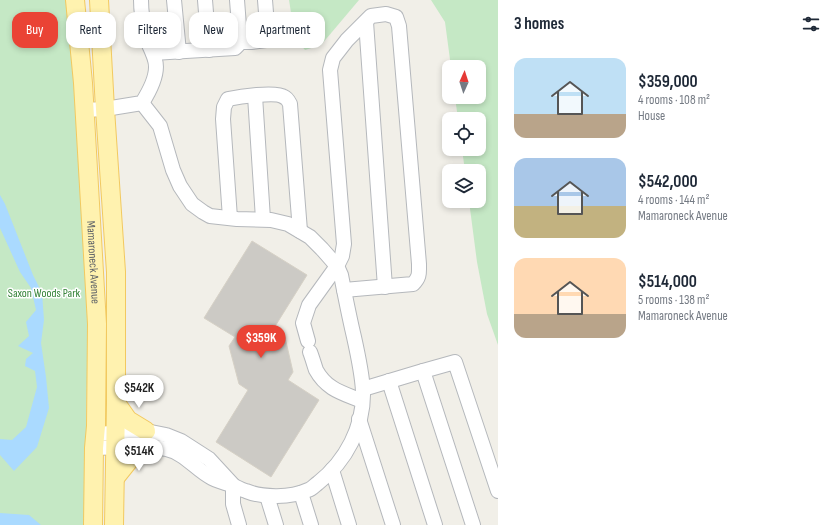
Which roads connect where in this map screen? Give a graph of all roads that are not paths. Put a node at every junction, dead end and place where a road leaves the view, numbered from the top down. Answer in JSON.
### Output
{"nodes":[{"id":1,"x":75,"y":0,"type":"edge"},
{"id":2,"x":99,"y":0,"type":"edge"},
{"id":3,"x":141,"y":0,"type":"edge"},
{"id":4,"x":174,"y":0,"type":"edge"},
{"id":5,"x":205,"y":0,"type":"edge"},
{"id":6,"x":237,"y":0,"type":"edge"},
{"id":7,"x":265,"y":0,"type":"edge"},
{"id":8,"x":366,"y":22,"type":"junction"},
{"id":9,"x":239,"y":42,"type":"junction"},
{"id":10,"x":209,"y":50,"type":"junction"},
{"id":11,"x":179,"y":52,"type":"junction"},
{"id":12,"x":153,"y":53,"type":"junction"},
{"id":13,"x":255,"y":96,"type":"junction"},
{"id":14,"x":142,"y":103,"type":"junction"},
{"id":15,"x":105,"y":109,"type":"junction"},
{"id":16,"x":84,"y":110,"type":"junction"},
{"id":17,"x":230,"y":218,"type":"junction"},
{"id":18,"x":263,"y":220,"type":"junction"},
{"id":19,"x":300,"y":231,"type":"junction"},
{"id":20,"x":337,"y":266,"type":"junction"},
{"id":21,"x":385,"y":287,"type":"junction"},
{"id":22,"x":344,"y":290,"type":"junction"},
{"id":23,"x":423,"y":371,"type":"junction"},
{"id":24,"x":389,"y":381,"type":"junction"},
{"id":25,"x":362,"y":395,"type":"junction"},
{"id":26,"x":116,"y":404,"type":"junction"},
{"id":27,"x":359,"y":419,"type":"junction"},
{"id":28,"x":145,"y":438,"type":"junction"},
{"id":29,"x":115,"y":440,"type":"junction"},
{"id":30,"x":94,"y":441,"type":"junction"},
{"id":31,"x":332,"y":470,"type":"junction"},
{"id":32,"x":115,"y":478,"type":"junction"},
{"id":33,"x":233,"y":485,"type":"junction"},
{"id":34,"x":498,"y":491,"type":"edge"},
{"id":35,"x":301,"y":493,"type":"junction"},
{"id":36,"x":267,"y":496,"type":"junction"},
{"id":37,"x":93,"y":525,"type":"edge"},
{"id":38,"x":114,"y":525,"type":"edge"},
{"id":39,"x":239,"y":525,"type":"edge"},
{"id":40,"x":276,"y":525,"type":"edge"},
{"id":41,"x":311,"y":525,"type":"edge"},
{"id":42,"x":349,"y":525,"type":"edge"},
{"id":43,"x":394,"y":525,"type":"edge"},
{"id":44,"x":436,"y":525,"type":"edge"},
{"id":45,"x":473,"y":525,"type":"edge"}],
"edges":[{"from":1,"to":16,"type":"main road","name":"Mamaroneck Avenue"},
{"from":2,"to":15,"type":"main road","name":"Mamaroneck Avenue"},
{"from":3,"to":12,"type":"lane"},
{"from":4,"to":11,"type":"lane"},
{"from":5,"to":10,"type":"lane"},
{"from":6,"to":9,"type":"lane"},
{"from":7,"to":9,"type":"lane"},
{"from":8,"to":20,"type":"lane"},
{"from":8,"to":21,"type":"lane"},
{"from":8,"to":21,"type":"lane"},
{"from":9,"to":10,"type":"lane"},
{"from":10,"to":11,"type":"lane"},
{"from":11,"to":12,"type":"lane"},
{"from":12,"to":14,"type":"lane"},
{"from":13,"to":17,"type":"lane"},
{"from":13,"to":18,"type":"lane"},
{"from":13,"to":19,"type":"lane"},
{"from":14,"to":15,"type":"lane"},
{"from":14,"to":17,"type":"lane"},
{"from":15,"to":16,"type":"lane"},
{"from":15,"to":26,"type":"main road","name":"Mamaroneck Avenue"},
{"from":16,"to":30,"type":"main road","name":"Mamaroneck Avenue"},
{"from":17,"to":18,"type":"lane"},
{"from":18,"to":19,"type":"lane"},
{"from":19,"to":20,"type":"lane"},
{"from":20,"to":22,"type":"lane"},
{"from":20,"to":25,"type":"lane"},
{"from":21,"to":22,"type":"lane"},
{"from":22,"to":25,"type":"lane"},
{"from":23,"to":24,"type":"lane"},
{"from":23,"to":34,"type":"lane"},
{"from":23,"to":45,"type":"lane"},
{"from":24,"to":25,"type":"lane"},
{"from":24,"to":44,"type":"lane"},
{"from":25,"to":27,"type":"lane"},
{"from":26,"to":28,"type":"main road"},
{"from":26,"to":29,"type":"main road","name":"Mamaroneck Avenue"},
{"from":27,"to":31,"type":"lane"},
{"from":27,"to":43,"type":"lane"},
{"from":28,"to":29,"type":"lane"},
{"from":28,"to":32,"type":"main road"},
{"from":28,"to":33,"type":"lane"},
{"from":29,"to":30,"type":"lane"},
{"from":29,"to":32,"type":"main road","name":"Mamaroneck Avenue"},
{"from":30,"to":37,"type":"main road","name":"Mamaroneck Avenue"},
{"from":31,"to":35,"type":"lane"},
{"from":31,"to":42,"type":"lane"},
{"from":32,"to":38,"type":"main road","name":"Mamaroneck Avenue"},
{"from":33,"to":36,"type":"lane"},
{"from":33,"to":39,"type":"lane"},
{"from":35,"to":36,"type":"lane"},
{"from":35,"to":41,"type":"lane"},
{"from":36,"to":40,"type":"lane"}]}
